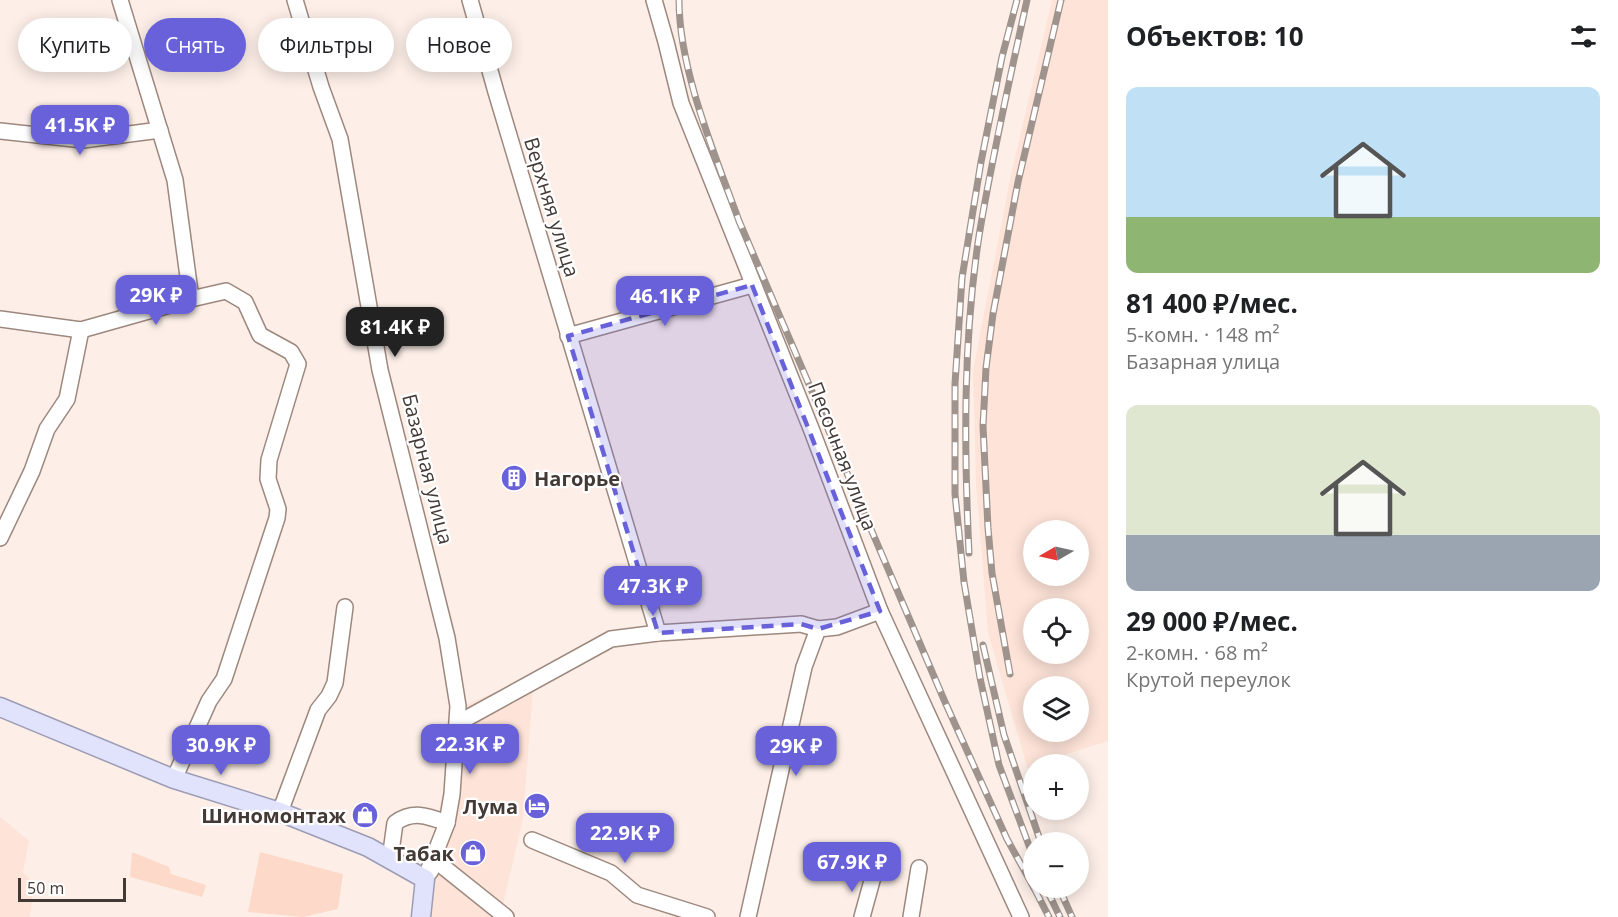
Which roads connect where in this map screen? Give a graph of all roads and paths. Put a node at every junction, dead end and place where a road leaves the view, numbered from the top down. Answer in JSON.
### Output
{"nodes":[{"id":1,"x":120,"y":0,"type":"edge"},
{"id":2,"x":295,"y":0,"type":"edge"},
{"id":3,"x":470,"y":0,"type":"edge"},
{"id":4,"x":654,"y":0,"type":"edge"},
{"id":5,"x":160,"y":130,"type":"junction"},
{"id":6,"x":0,"y":131,"type":"edge"},
{"id":7,"x":752,"y":285,"type":"junction"},
{"id":8,"x":191,"y":298,"type":"junction"},
{"id":9,"x":0,"y":320,"type":"edge"},
{"id":10,"x":81,"y":330,"type":"junction"},
{"id":11,"x":568,"y":336,"type":"junction"},
{"id":12,"x":0,"y":538,"type":"edge"},
{"id":13,"x":345,"y":607,"type":"dead end"},
{"id":14,"x":880,"y":611,"type":"junction"},
{"id":15,"x":818,"y":629,"type":"junction"},
{"id":16,"x":658,"y":633,"type":"junction"},
{"id":17,"x":0,"y":707,"type":"edge"},
{"id":18,"x":458,"y":723,"type":"junction"},
{"id":19,"x":174,"y":779,"type":"junction"},
{"id":20,"x":280,"y":812,"type":"junction"},
{"id":21,"x":447,"y":823,"type":"junction"},
{"id":22,"x":532,"y":840,"type":"dead end"},
{"id":23,"x":390,"y":859,"type":"junction"},
{"id":24,"x":919,"y":868,"type":"dead end"},
{"id":25,"x":873,"y":877,"type":"dead end"},
{"id":26,"x":425,"y":879,"type":"junction"},
{"id":27,"x":421,"y":917,"type":"edge"},
{"id":28,"x":506,"y":917,"type":"edge"},
{"id":29,"x":707,"y":917,"type":"edge"},
{"id":30,"x":748,"y":917,"type":"edge"},
{"id":31,"x":862,"y":917,"type":"edge"},
{"id":32,"x":911,"y":917,"type":"edge"},
{"id":33,"x":1021,"y":917,"type":"edge"}],
"edges":[{"from":1,"to":5,"type":"street"},
{"from":2,"to":18,"type":"street","name":"Базарная улица"},
{"from":3,"to":11,"type":"street","name":"Верхняя улица"},
{"from":4,"to":7,"type":"street","name":"Песочная улица"},
{"from":5,"to":6,"type":"street"},
{"from":5,"to":8,"type":"street"},
{"from":7,"to":11,"type":"street"},
{"from":7,"to":14,"type":"street","name":"Песочная улица"},
{"from":8,"to":10,"type":"street"},
{"from":8,"to":19,"type":"street"},
{"from":9,"to":10,"type":"street"},
{"from":10,"to":12,"type":"street"},
{"from":11,"to":16,"type":"street","name":"Верхняя улица"},
{"from":13,"to":20,"type":"street"},
{"from":14,"to":15,"type":"street"},
{"from":14,"to":33,"type":"street","name":"Песочная улица"},
{"from":15,"to":16,"type":"street"},
{"from":15,"to":30,"type":"street"},
{"from":16,"to":18,"type":"street"},
{"from":17,"to":19,"type":"main road"},
{"from":18,"to":21,"type":"street","name":"Базарная улица"},
{"from":19,"to":20,"type":"main road"},
{"from":20,"to":23,"type":"main road"},
{"from":21,"to":23,"type":"street"},
{"from":21,"to":26,"type":"street","name":"Базарная улица"},
{"from":22,"to":29,"type":"street"},
{"from":23,"to":26,"type":"main road"},
{"from":24,"to":32,"type":"street"},
{"from":25,"to":31,"type":"street"},
{"from":26,"to":27,"type":"main road","name":"Базарная улица"},
{"from":26,"to":28,"type":"street"}]}
